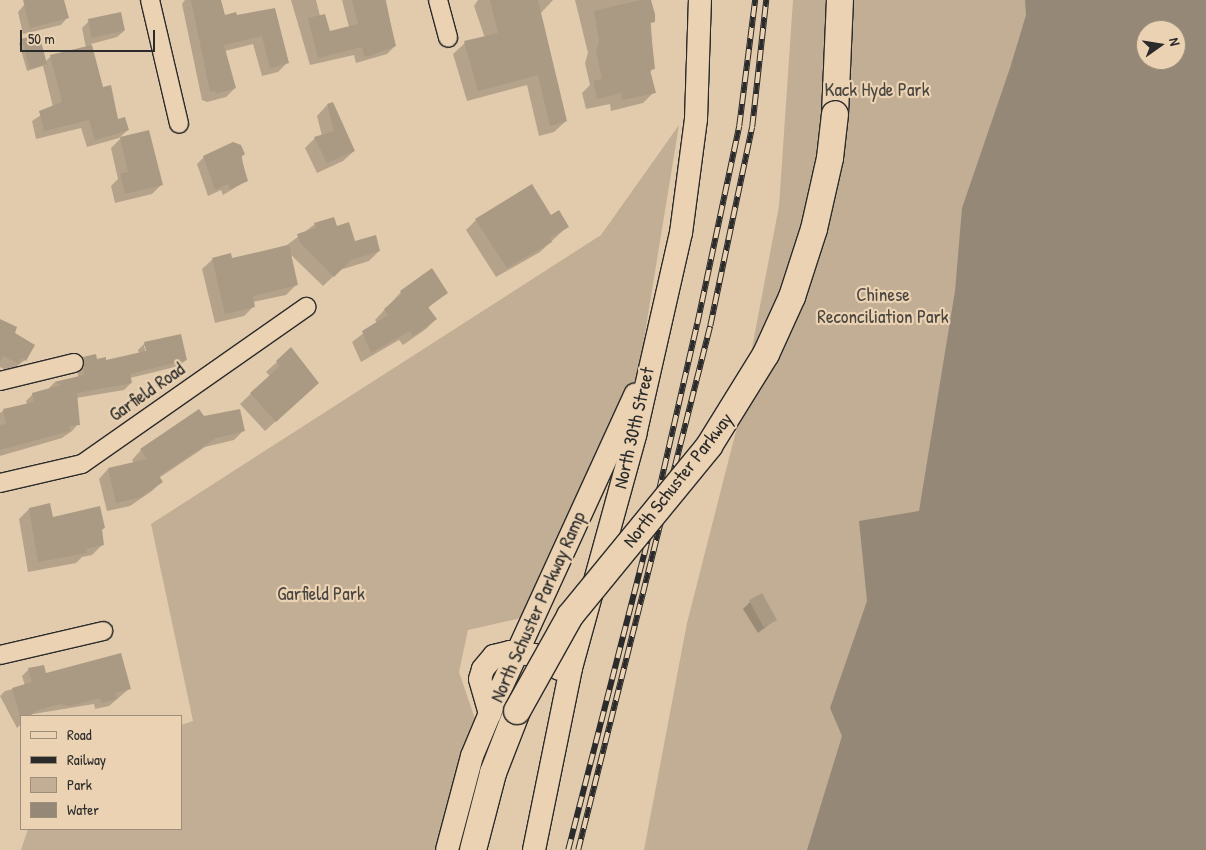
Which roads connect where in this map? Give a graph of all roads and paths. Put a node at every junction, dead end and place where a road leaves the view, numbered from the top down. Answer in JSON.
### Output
{"nodes":[{"id":1,"x":150,"y":0,"type":"edge"},
{"id":2,"x":438,"y":0,"type":"edge"},
{"id":3,"x":700,"y":0,"type":"edge"},
{"id":4,"x":840,"y":0,"type":"edge"},
{"id":5,"x":448,"y":38,"type":"dead end"},
{"id":6,"x":179,"y":124,"type":"dead end"},
{"id":7,"x":306,"y":307,"type":"dead end"},
{"id":8,"x":74,"y":363,"type":"dead end"},
{"id":9,"x":647,"y":372,"type":"junction"},
{"id":10,"x":0,"y":381,"type":"edge"},
{"id":11,"x":0,"y":484,"type":"edge"},
{"id":12,"x":103,"y":630,"type":"dead end"},
{"id":13,"x":517,"y":653,"type":"junction"},
{"id":14,"x":0,"y":655,"type":"edge"},
{"id":15,"x":535,"y":840,"type":"edge"},
{"id":16,"x":448,"y":850,"type":"edge"},
{"id":17,"x":473,"y":850,"type":"edge"}],
"edges":[{"from":1,"to":6,"type":"street"},
{"from":2,"to":5,"type":"street"},
{"from":3,"to":9,"type":"main road","name":"North 30th Street"},
{"from":4,"to":17,"type":"highway","name":"North Schuster Parkway","bridge":true},
{"from":7,"to":11,"type":"street","name":"Garfield Road"},
{"from":8,"to":10,"type":"street"},
{"from":9,"to":13,"type":"main road","name":"North Schuster Parkway Ramp"},
{"from":9,"to":15,"type":"main road","name":"North 30th Street"},
{"from":12,"to":14,"type":"street"},
{"from":13,"to":15,"type":"main road"},
{"from":13,"to":16,"type":"main road","name":"North Schuster Parkway Ramp"}]}
